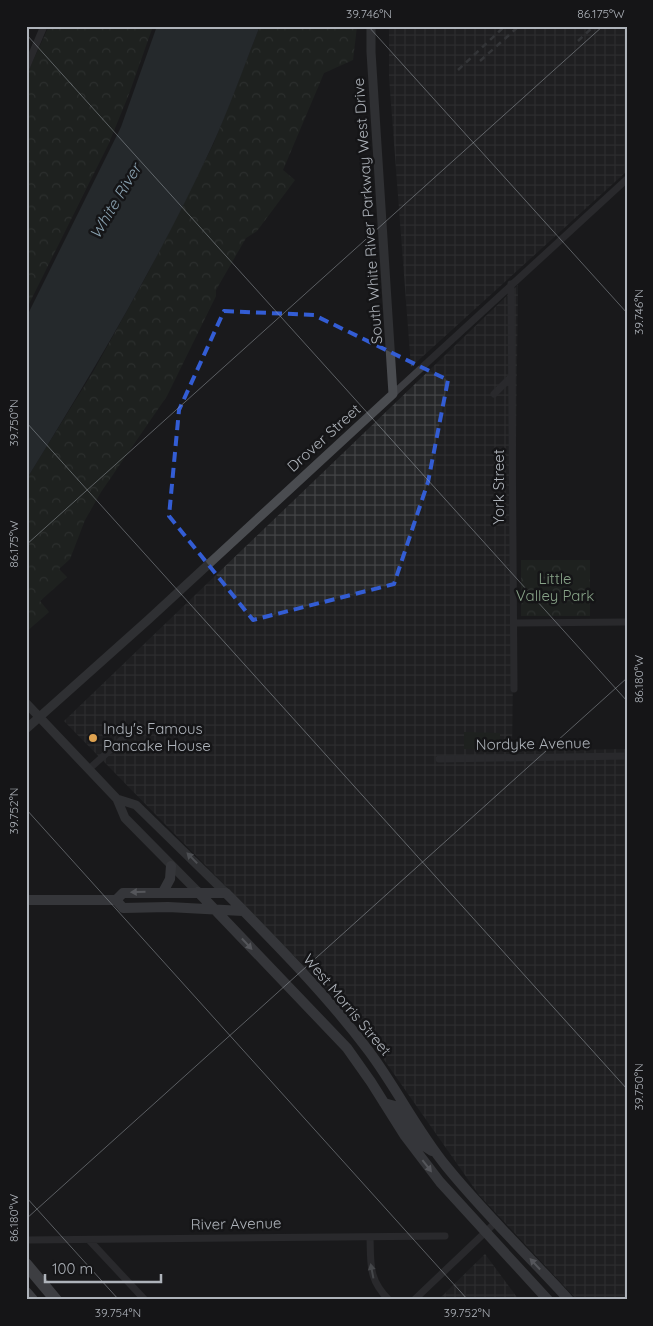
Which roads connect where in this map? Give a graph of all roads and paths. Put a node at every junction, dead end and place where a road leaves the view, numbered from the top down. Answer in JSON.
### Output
{"nodes":[{"id":1,"x":44,"y":26,"type":"edge"},
{"id":2,"x":371,"y":26,"type":"edge"},
{"id":3,"x":26,"y":68,"type":"edge"},
{"id":4,"x":627,"y":179,"type":"edge"},
{"id":5,"x":511,"y":284,"type":"junction"},
{"id":6,"x":512,"y":376,"type":"junction"},
{"id":7,"x":394,"y":394,"type":"junction"},
{"id":8,"x":494,"y":394,"type":"dead end"},
{"id":9,"x":627,"y":622,"type":"edge"},
{"id":10,"x":514,"y":623,"type":"junction"},
{"id":11,"x":514,"y":689,"type":"dead end"},
{"id":12,"x":26,"y":703,"type":"edge"},
{"id":13,"x":40,"y":717,"type":"junction"},
{"id":14,"x":138,"y":725,"type":"dead end"},
{"id":15,"x":26,"y":729,"type":"edge"},
{"id":16,"x":627,"y":756,"type":"edge"},
{"id":17,"x":439,"y":759,"type":"dead end"},
{"id":18,"x":89,"y":769,"type":"junction"},
{"id":19,"x":117,"y":799,"type":"junction"},
{"id":20,"x":171,"y":866,"type":"junction"},
{"id":21,"x":163,"y":892,"type":"junction"},
{"id":22,"x":198,"y":892,"type":"junction"},
{"id":23,"x":226,"y":893,"type":"junction"},
{"id":24,"x":26,"y":900,"type":"edge"},
{"id":25,"x":116,"y":900,"type":"junction"},
{"id":26,"x":214,"y":909,"type":"junction"},
{"id":27,"x":243,"y":911,"type":"junction"},
{"id":28,"x":325,"y":1024,"type":"junction"},
{"id":29,"x":389,"y":1081,"type":"junction"},
{"id":30,"x":384,"y":1103,"type":"junction"},
{"id":31,"x":435,"y":1153,"type":"junction"},
{"id":32,"x":496,"y":1222,"type":"junction"},
{"id":33,"x":485,"y":1232,"type":"junction"},
{"id":34,"x":370,"y":1236,"type":"junction"},
{"id":35,"x":445,"y":1236,"type":"dead end"},
{"id":36,"x":26,"y":1240,"type":"edge"},
{"id":37,"x":89,"y":1240,"type":"junction"},
{"id":38,"x":26,"y":1264,"type":"edge"},
{"id":39,"x":26,"y":1294,"type":"edge"},
{"id":40,"x":32,"y":1300,"type":"edge"},
{"id":41,"x":56,"y":1300,"type":"edge"},
{"id":42,"x":145,"y":1300,"type":"edge"},
{"id":43,"x":389,"y":1300,"type":"edge"},
{"id":44,"x":414,"y":1300,"type":"edge"},
{"id":45,"x":548,"y":1300,"type":"edge"},
{"id":46,"x":568,"y":1300,"type":"edge"}],
"edges":[{"from":1,"to":3,"type":"street"},
{"from":2,"to":7,"type":"street","name":"South White River Parkway West Drive"},
{"from":4,"to":5,"type":"street","name":"Drover Street"},
{"from":5,"to":6,"type":"street","name":"York Street"},
{"from":5,"to":7,"type":"street","name":"Drover Street"},
{"from":6,"to":8,"type":"street"},
{"from":6,"to":10,"type":"street","name":"York Street"},
{"from":7,"to":13,"type":"street","name":"Drover Street"},
{"from":9,"to":10,"type":"street"},
{"from":10,"to":11,"type":"street","name":"York Street"},
{"from":12,"to":13,"type":"street","name":"West Morris Street"},
{"from":13,"to":15,"type":"street"},
{"from":13,"to":18,"type":"street","name":"West Morris Street"},
{"from":14,"to":18,"type":"street"},
{"from":16,"to":17,"type":"street","name":"Nordyke Avenue"},
{"from":18,"to":19,"type":"street","name":"West Morris Street"},
{"from":19,"to":20,"type":"street","name":"West Morris Street"},
{"from":23,"to":19,"type":"street","name":"West Morris Street","one_way":true},
{"from":20,"to":21,"type":"main road"},
{"from":20,"to":22,"type":"street","name":"West Morris Street"},
{"from":21,"to":22,"type":"main road"},
{"from":21,"to":25,"type":"main road","one_way":true},
{"from":22,"to":23,"type":"main road"},
{"from":22,"to":26,"type":"main road","name":"West Morris Street"},
{"from":23,"to":27,"type":"main road","name":"West Morris Street"},
{"from":24,"to":25,"type":"main road"},
{"from":25,"to":26,"type":"main road"},
{"from":26,"to":27,"type":"main road"},
{"from":26,"to":28,"type":"main road","name":"West Morris Street","one_way":true},
{"from":27,"to":29,"type":"main road","name":"West Morris Street"},
{"from":28,"to":29,"type":"main road"},
{"from":28,"to":30,"type":"main road","name":"West Morris Street"},
{"from":29,"to":31,"type":"main road","name":"West Morris Street"},
{"from":30,"to":31,"type":"main road"},
{"from":30,"to":33,"type":"main road","name":"West Morris Street","one_way":true},
{"from":31,"to":32,"type":"main road","name":"West Morris Street"},
{"from":32,"to":33,"type":"street"},
{"from":46,"to":32,"type":"main road","name":"West Morris Street","one_way":true},
{"from":33,"to":44,"type":"street"},
{"from":33,"to":45,"type":"main road","name":"West Morris Street"},
{"from":34,"to":35,"type":"street","name":"River Avenue"},
{"from":34,"to":37,"type":"street","name":"River Avenue"},
{"from":43,"to":34,"type":"street","one_way":true},
{"from":36,"to":37,"type":"street","name":"River Avenue"},
{"from":37,"to":42,"type":"street"},
{"from":38,"to":41,"type":"highway"},
{"from":39,"to":40,"type":"highway"}]}
